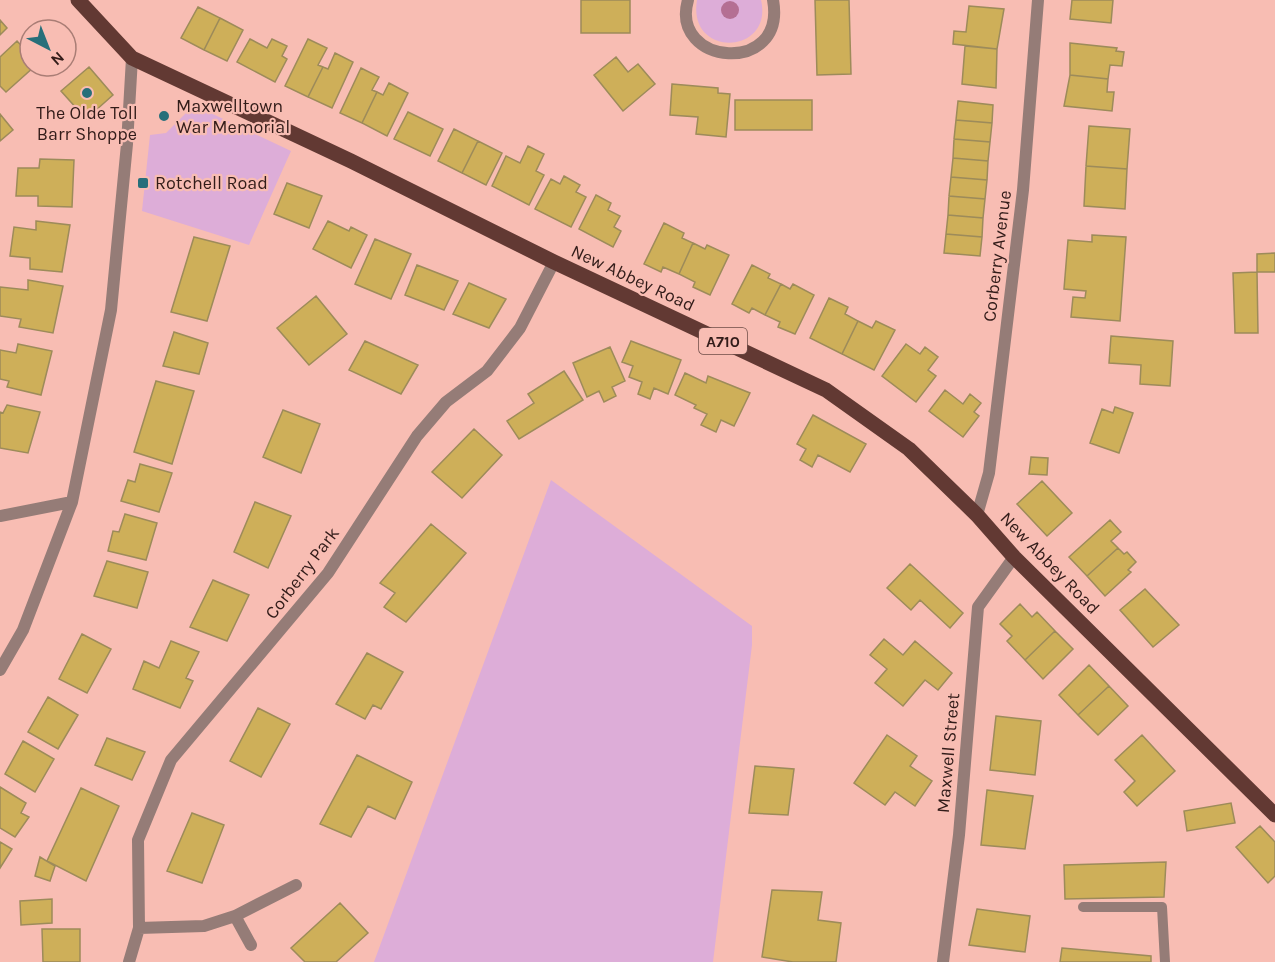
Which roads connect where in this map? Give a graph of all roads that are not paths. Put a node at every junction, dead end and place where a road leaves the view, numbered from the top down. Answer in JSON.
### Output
{"nodes":[{"id":1,"x":78,"y":0,"type":"edge"},
{"id":2,"x":688,"y":0,"type":"edge"},
{"id":3,"x":773,"y":0,"type":"edge"},
{"id":4,"x":1038,"y":0,"type":"edge"},
{"id":5,"x":132,"y":58,"type":"junction"},
{"id":6,"x":554,"y":262,"type":"junction"},
{"id":7,"x":72,"y":502,"type":"junction"},
{"id":8,"x":977,"y":515,"type":"junction"},
{"id":9,"x":0,"y":516,"type":"edge"},
{"id":10,"x":1014,"y":557,"type":"junction"},
{"id":11,"x":0,"y":670,"type":"edge"},
{"id":12,"x":1275,"y":815,"type":"edge"},
{"id":13,"x":296,"y":885,"type":"dead end"},
{"id":14,"x":1083,"y":907,"type":"dead end"},
{"id":15,"x":235,"y":916,"type":"junction"},
{"id":16,"x":139,"y":927,"type":"junction"},
{"id":17,"x":251,"y":945,"type":"dead end"},
{"id":18,"x":129,"y":962,"type":"edge"},
{"id":19,"x":944,"y":962,"type":"edge"},
{"id":20,"x":1165,"y":962,"type":"edge"}],
"edges":[{"from":1,"to":5,"type":"main road","name":"New Abbey Road","number":"A710"},
{"from":2,"to":3,"type":"street"},
{"from":4,"to":8,"type":"street","name":"Corberry Avenue"},
{"from":5,"to":6,"type":"main road","name":"New Abbey Road","number":"A710"},
{"from":5,"to":7,"type":"street"},
{"from":6,"to":8,"type":"main road","name":"New Abbey Road","number":"A710"},
{"from":6,"to":16,"type":"street","name":"Corberry Park"},
{"from":7,"to":9,"type":"street"},
{"from":7,"to":11,"type":"street"},
{"from":8,"to":10,"type":"main road","name":"New Abbey Road","number":"A710"},
{"from":10,"to":12,"type":"main road","name":"New Abbey Road","number":"A710"},
{"from":10,"to":19,"type":"street","name":"Maxwell Street"},
{"from":13,"to":15,"type":"street"},
{"from":14,"to":20,"type":"lane"},
{"from":15,"to":16,"type":"street"},
{"from":15,"to":17,"type":"street"},
{"from":16,"to":18,"type":"street","name":"Corberry Park"}]}
